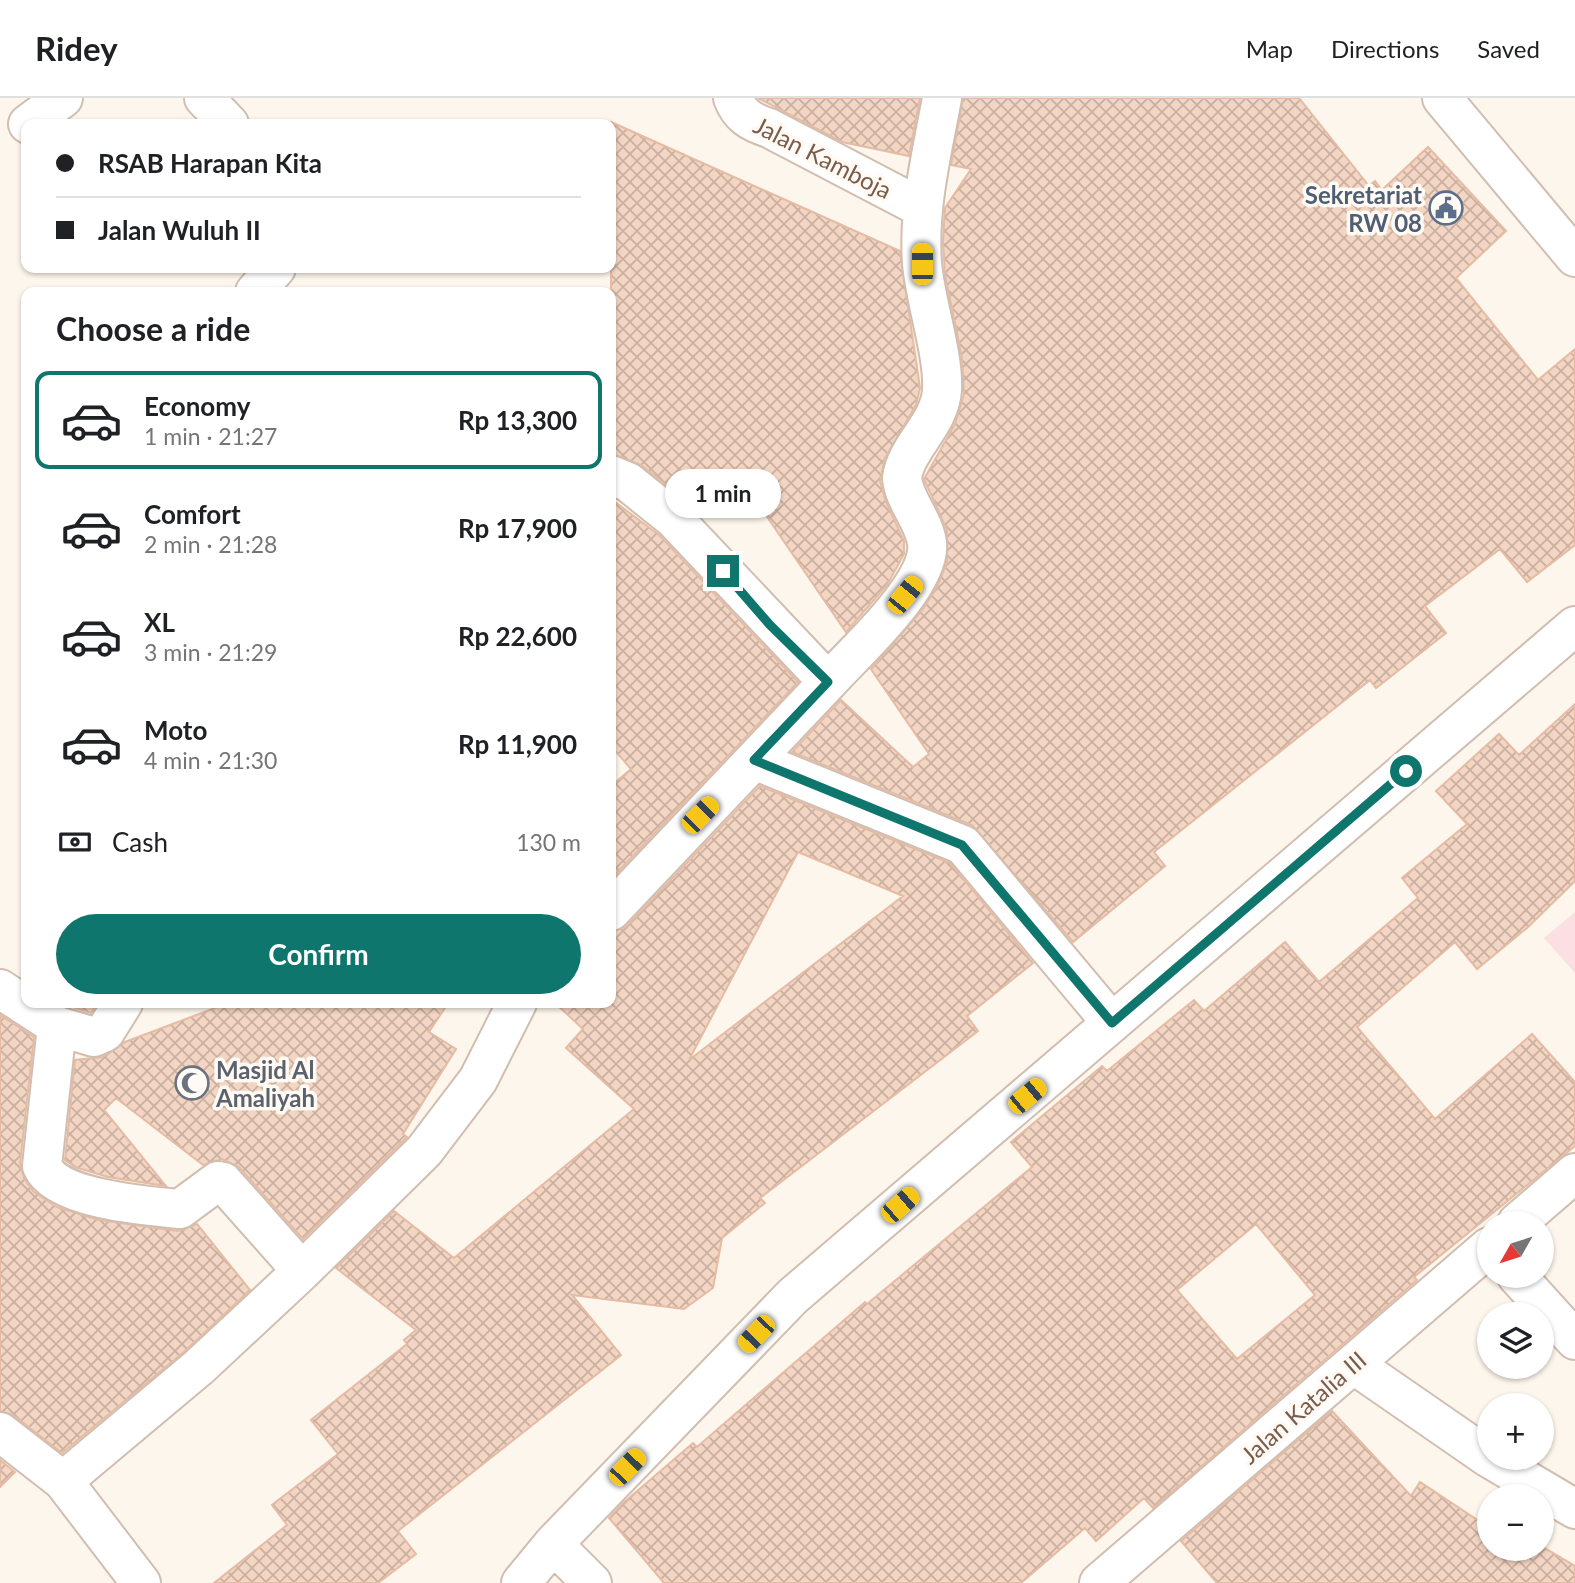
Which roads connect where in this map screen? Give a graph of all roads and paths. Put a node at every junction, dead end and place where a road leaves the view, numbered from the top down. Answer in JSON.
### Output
{"nodes":[{"id":1,"x":63,"y":98,"type":"edge"},
{"id":2,"x":204,"y":98,"type":"edge"},
{"id":3,"x":733,"y":98,"type":"edge"},
{"id":4,"x":942,"y":98,"type":"edge"},
{"id":5,"x":1442,"y":98,"type":"edge"},
{"id":6,"x":35,"y":119,"type":"edge"},
{"id":7,"x":224,"y":119,"type":"edge"},
{"id":8,"x":21,"y":129,"type":"edge"},
{"id":9,"x":0,"y":140,"type":"edge"},
{"id":10,"x":922,"y":208,"type":"junction"},
{"id":11,"x":1575,"y":257,"type":"edge"},
{"id":12,"x":272,"y":273,"type":"edge"},
{"id":13,"x":260,"y":287,"type":"edge"},
{"id":14,"x":616,"y":477,"type":"edge"},
{"id":15,"x":1575,"y":626,"type":"edge"},
{"id":16,"x":828,"y":682,"type":"junction"},
{"id":17,"x":754,"y":760,"type":"junction"},
{"id":18,"x":618,"y":889,"type":"edge"},
{"id":19,"x":0,"y":989,"type":"edge"},
{"id":20,"x":21,"y":1003,"type":"edge"},
{"id":21,"x":29,"y":1008,"type":"edge"},
{"id":22,"x":120,"y":1008,"type":"edge"},
{"id":23,"x":512,"y":1008,"type":"edge"},
{"id":24,"x":1112,"y":1023,"type":"junction"},
{"id":25,"x":57,"y":1026,"type":"junction"},
{"id":26,"x":1575,"y":1173,"type":"edge"},
{"id":27,"x":1531,"y":1211,"type":"edge"},
{"id":28,"x":1477,"y":1257,"type":"edge"},
{"id":29,"x":302,"y":1270,"type":"junction"},
{"id":30,"x":1528,"y":1288,"type":"edge"},
{"id":31,"x":1575,"y":1340,"type":"edge"},
{"id":32,"x":1353,"y":1364,"type":"junction"},
{"id":33,"x":0,"y":1432,"type":"edge"},
{"id":34,"x":1477,"y":1450,"type":"edge"},
{"id":35,"x":1509,"y":1470,"type":"edge"},
{"id":36,"x":63,"y":1481,"type":"junction"},
{"id":37,"x":1575,"y":1509,"type":"edge"},
{"id":38,"x":553,"y":1544,"type":"junction"},
{"id":39,"x":1116,"y":1578,"type":"edge"},
{"id":40,"x":141,"y":1583,"type":"edge"},
{"id":41,"x":521,"y":1583,"type":"edge"},
{"id":42,"x":592,"y":1583,"type":"edge"}],
"edges":[{"from":1,"to":6,"type":"street"},
{"from":2,"to":7,"type":"street"},
{"from":3,"to":10,"type":"street","name":"Jalan Kamboja"},
{"from":4,"to":10,"type":"street"},
{"from":5,"to":11,"type":"street"},
{"from":8,"to":9,"type":"street"},
{"from":10,"to":16,"type":"street"},
{"from":12,"to":13,"type":"street"},
{"from":14,"to":16,"type":"street"},
{"from":15,"to":24,"type":"street"},
{"from":16,"to":17,"type":"street"},
{"from":17,"to":18,"type":"street"},
{"from":17,"to":24,"type":"street"},
{"from":19,"to":20,"type":"street"},
{"from":21,"to":25,"type":"street"},
{"from":22,"to":25,"type":"street"},
{"from":23,"to":29,"type":"street"},
{"from":24,"to":38,"type":"street"},
{"from":25,"to":29,"type":"street"},
{"from":26,"to":27,"type":"street"},
{"from":28,"to":32,"type":"street","name":"Jalan Katalia III"},
{"from":29,"to":36,"type":"street"},
{"from":30,"to":31,"type":"street"},
{"from":32,"to":34,"type":"street"},
{"from":32,"to":39,"type":"street","name":"Jalan Katalia III"},
{"from":33,"to":36,"type":"street"},
{"from":35,"to":37,"type":"street"},
{"from":36,"to":40,"type":"street"},
{"from":38,"to":41,"type":"street"},
{"from":38,"to":42,"type":"street"}]}
